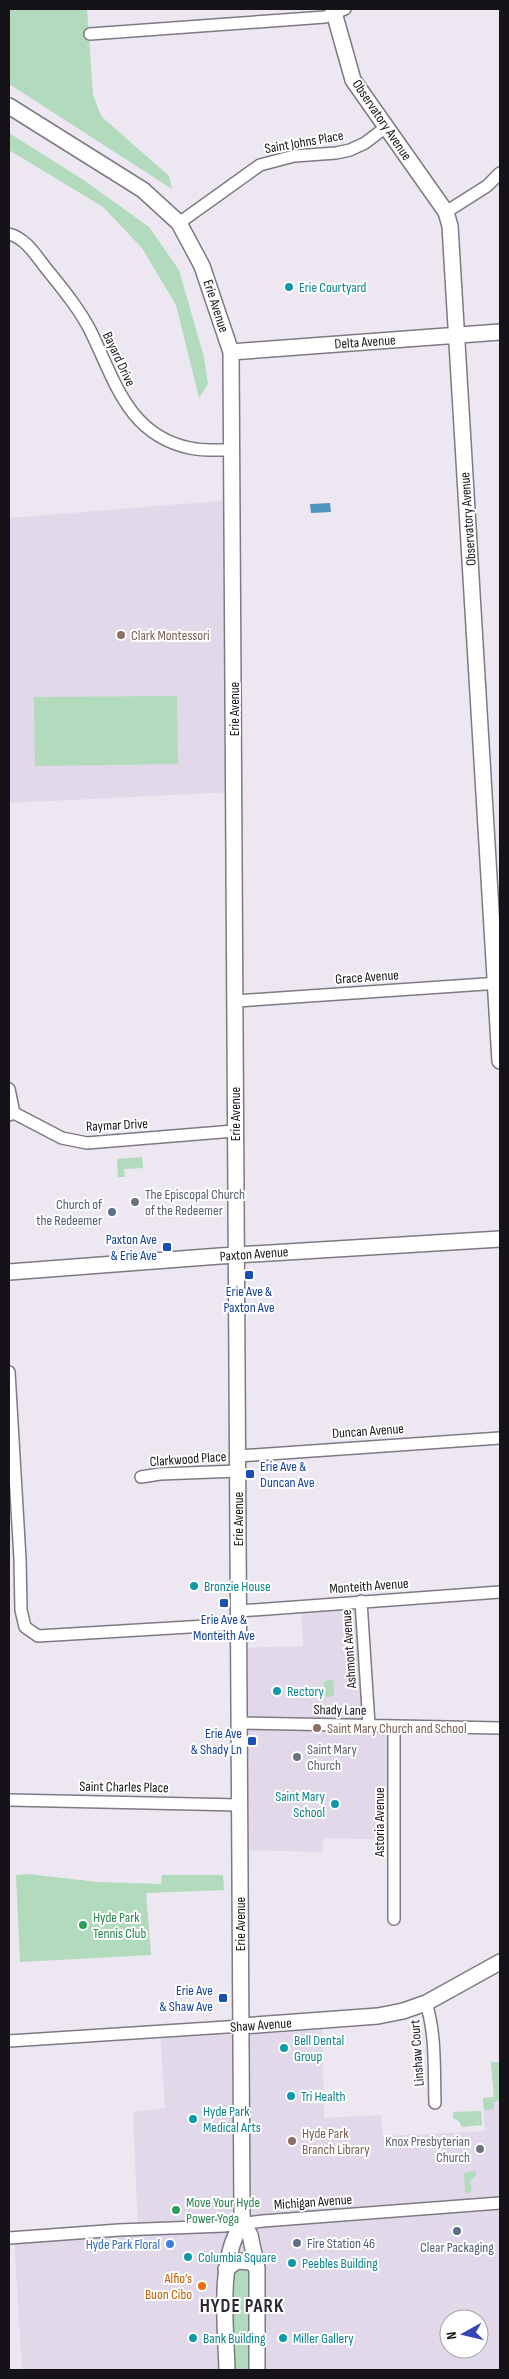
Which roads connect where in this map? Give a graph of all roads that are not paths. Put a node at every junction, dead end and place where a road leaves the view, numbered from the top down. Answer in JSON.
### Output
{"nodes":[{"id":1,"x":337,"y":10,"type":"edge"},
{"id":2,"x":90,"y":34,"type":"dead end"},
{"id":3,"x":9,"y":106,"type":"edge"},
{"id":4,"x":386,"y":127,"type":"junction"},
{"id":5,"x":500,"y":173,"type":"edge"},
{"id":6,"x":446,"y":212,"type":"junction"},
{"id":7,"x":179,"y":223,"type":"junction"},
{"id":8,"x":9,"y":234,"type":"edge"},
{"id":9,"x":500,"y":332,"type":"edge"},
{"id":10,"x":456,"y":335,"type":"junction"},
{"id":11,"x":231,"y":352,"type":"junction"},
{"id":12,"x":232,"y":450,"type":"junction"},
{"id":13,"x":498,"y":983,"type":"edge"},
{"id":14,"x":236,"y":1001,"type":"junction"},
{"id":15,"x":500,"y":1061,"type":"edge"},
{"id":16,"x":9,"y":1089,"type":"edge"},
{"id":17,"x":12,"y":1114,"type":"edge"},
{"id":18,"x":234,"y":1132,"type":"junction"},
{"id":19,"x":500,"y":1239,"type":"edge"},
{"id":20,"x":236,"y":1255,"type":"junction"},
{"id":21,"x":9,"y":1272,"type":"edge"},
{"id":22,"x":9,"y":1372,"type":"edge"},
{"id":23,"x":10,"y":1418,"type":"edge"},
{"id":24,"x":500,"y":1438,"type":"edge"},
{"id":25,"x":238,"y":1463,"type":"junction"},
{"id":26,"x":141,"y":1477,"type":"dead end"},
{"id":27,"x":14,"y":1565,"type":"edge"},
{"id":28,"x":500,"y":1592,"type":"edge"},
{"id":29,"x":361,"y":1601,"type":"junction"},
{"id":30,"x":239,"y":1617,"type":"junction"},
{"id":31,"x":239,"y":1723,"type":"junction"},
{"id":32,"x":369,"y":1725,"type":"junction"},
{"id":33,"x":394,"y":1726,"type":"junction"},
{"id":34,"x":500,"y":1728,"type":"edge"},
{"id":35,"x":9,"y":1800,"type":"edge"},
{"id":36,"x":239,"y":1804,"type":"junction"},
{"id":37,"x":394,"y":1919,"type":"dead end"},
{"id":38,"x":500,"y":1962,"type":"edge"},
{"id":39,"x":426,"y":2003,"type":"junction"},
{"id":40,"x":242,"y":2026,"type":"junction"},
{"id":41,"x":9,"y":2041,"type":"edge"},
{"id":42,"x":435,"y":2103,"type":"dead end"},
{"id":43,"x":500,"y":2203,"type":"edge"},
{"id":44,"x":243,"y":2223,"type":"junction"},
{"id":45,"x":9,"y":2238,"type":"edge"},
{"id":46,"x":257,"y":2268,"type":"junction"},
{"id":47,"x":226,"y":2269,"type":"junction"},
{"id":48,"x":227,"y":2370,"type":"edge"},
{"id":49,"x":256,"y":2370,"type":"edge"}],
"edges":[{"from":1,"to":2,"type":"street"},
{"from":1,"to":4,"type":"street","name":"Observatory Avenue"},
{"from":3,"to":7,"type":"street","name":"Erie Avenue"},
{"from":4,"to":6,"type":"street","name":"Observatory Avenue"},
{"from":4,"to":7,"type":"street","name":"Saint Johns Place"},
{"from":5,"to":6,"type":"street"},
{"from":6,"to":10,"type":"street","name":"Observatory Avenue"},
{"from":7,"to":11,"type":"street","name":"Erie Avenue"},
{"from":8,"to":12,"type":"street","name":"Bayard Drive"},
{"from":9,"to":10,"type":"street","name":"Delta Avenue"},
{"from":10,"to":11,"type":"street","name":"Delta Avenue"},
{"from":10,"to":13,"type":"street","name":"Observatory Avenue"},
{"from":11,"to":12,"type":"street","name":"Erie Avenue"},
{"from":12,"to":14,"type":"street","name":"Erie Avenue"},
{"from":13,"to":14,"type":"street","name":"Grace Avenue"},
{"from":13,"to":15,"type":"street","name":"Observatory Avenue"},
{"from":14,"to":18,"type":"street","name":"Erie Avenue"},
{"from":16,"to":17,"type":"street"},
{"from":17,"to":18,"type":"street","name":"Raymar Drive"},
{"from":18,"to":20,"type":"street","name":"Erie Avenue"},
{"from":19,"to":20,"type":"street","name":"Paxton Avenue"},
{"from":20,"to":21,"type":"street","name":"Paxton Avenue"},
{"from":20,"to":25,"type":"street","name":"Erie Avenue"},
{"from":22,"to":23,"type":"street"},
{"from":23,"to":27,"type":"street"},
{"from":24,"to":25,"type":"street","name":"Duncan Avenue"},
{"from":25,"to":26,"type":"street","name":"Clarkwood Place"},
{"from":25,"to":30,"type":"street","name":"Erie Avenue"},
{"from":27,"to":30,"type":"street","name":"Monteith Avenue"},
{"from":28,"to":29,"type":"street","name":"Monteith Avenue"},
{"from":29,"to":30,"type":"street","name":"Monteith Avenue"},
{"from":29,"to":32,"type":"street","name":"Ashmont Avenue"},
{"from":30,"to":31,"type":"street","name":"Erie Avenue"},
{"from":31,"to":32,"type":"street","name":"Shady Lane"},
{"from":31,"to":36,"type":"street","name":"Erie Avenue"},
{"from":32,"to":33,"type":"street","name":"Shady Lane"},
{"from":33,"to":34,"type":"street","name":"Shady Lane"},
{"from":33,"to":37,"type":"street","name":"Astoria Avenue"},
{"from":35,"to":36,"type":"street","name":"Saint Charles Place"},
{"from":36,"to":40,"type":"street","name":"Erie Avenue"},
{"from":38,"to":39,"type":"street","name":"Shaw Avenue"},
{"from":39,"to":40,"type":"street","name":"Shaw Avenue"},
{"from":39,"to":42,"type":"street","name":"Linshaw Court"},
{"from":40,"to":41,"type":"street","name":"Shaw Avenue"},
{"from":40,"to":44,"type":"street","name":"Erie Avenue"},
{"from":43,"to":44,"type":"street","name":"Michigan Avenue"},
{"from":44,"to":45,"type":"street","name":"Michigan Avenue"},
{"from":44,"to":46,"type":"street","name":"Erie Avenue"},
{"from":44,"to":47,"type":"street","name":"Erie Avenue"},
{"from":46,"to":47,"type":"street"},
{"from":46,"to":49,"type":"street","name":"Erie Avenue"},
{"from":47,"to":48,"type":"street","name":"Erie Avenue"}]}
